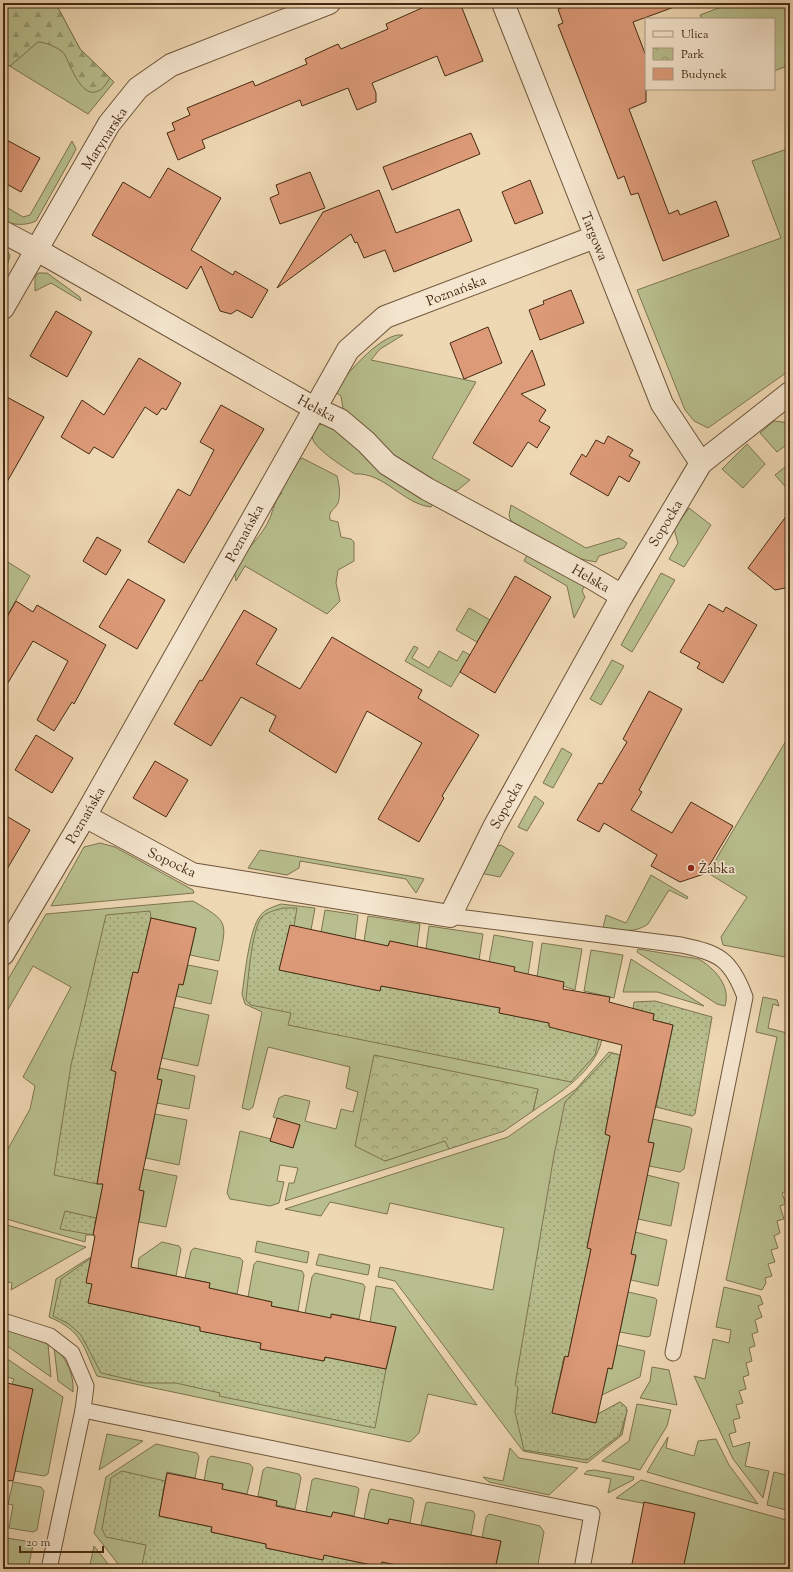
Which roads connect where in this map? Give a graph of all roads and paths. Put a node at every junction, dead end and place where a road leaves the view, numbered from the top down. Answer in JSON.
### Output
{"nodes":[{"id":1,"x":329,"y":3,"type":"edge"},
{"id":2,"x":503,"y":3,"type":"edge"},
{"id":3,"x":3,"y":232,"type":"edge"},
{"id":4,"x":595,"y":237,"type":"junction"},
{"id":5,"x":37,"y":250,"type":"junction"},
{"id":6,"x":3,"y":308,"type":"edge"},
{"id":7,"x":790,"y":393,"type":"edge"},
{"id":8,"x":314,"y":408,"type":"junction"},
{"id":9,"x":701,"y":463,"type":"junction"},
{"id":10,"x":622,"y":596,"type":"junction"},
{"id":11,"x":85,"y":816,"type":"junction"},
{"id":12,"x":450,"y":916,"type":"junction"},
{"id":13,"x":11,"y":920,"type":"edge"},
{"id":14,"x":3,"y":954,"type":"edge"},
{"id":15,"x":3,"y":1321,"type":"edge"},
{"id":16,"x":674,"y":1353,"type":"dead end"},
{"id":17,"x":83,"y":1410,"type":"junction"},
{"id":18,"x":49,"y":1569,"type":"edge"},
{"id":19,"x":582,"y":1569,"type":"edge"}],
"edges":[{"from":1,"to":5,"type":"street","name":"Marynarska"},
{"from":2,"to":4,"type":"street","name":"Targowa"},
{"from":3,"to":5,"type":"street","name":"Helska"},
{"from":4,"to":8,"type":"street","name":"Poznańska"},
{"from":4,"to":9,"type":"street","name":"Targowa"},
{"from":5,"to":6,"type":"street","name":"Marynarska"},
{"from":5,"to":8,"type":"street","name":"Helska"},
{"from":7,"to":9,"type":"street","name":"Sopocka"},
{"from":8,"to":10,"type":"street","name":"Helska"},
{"from":8,"to":11,"type":"street","name":"Poznańska"},
{"from":9,"to":10,"type":"street","name":"Sopocka"},
{"from":10,"to":12,"type":"street","name":"Sopocka"},
{"from":11,"to":12,"type":"street","name":"Sopocka"},
{"from":11,"to":13,"type":"street","name":"Poznańska"},
{"from":12,"to":16,"type":"lane"},
{"from":13,"to":14,"type":"street","name":"Poznańska"},
{"from":15,"to":17,"type":"lane"},
{"from":17,"to":18,"type":"lane"},
{"from":17,"to":19,"type":"lane"}]}
